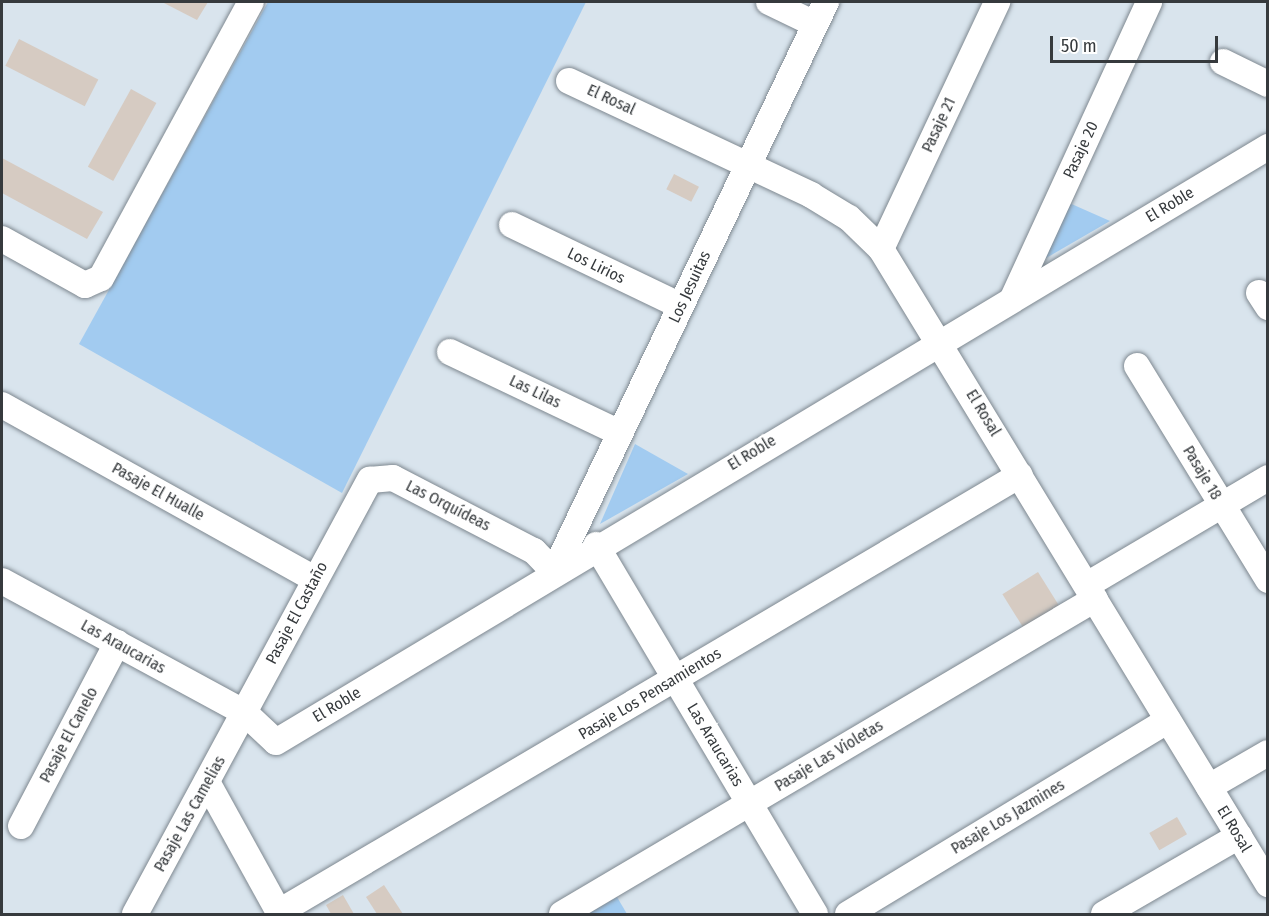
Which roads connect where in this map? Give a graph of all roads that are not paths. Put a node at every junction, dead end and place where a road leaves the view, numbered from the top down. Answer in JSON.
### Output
{"nodes":[{"id":1,"x":251,"y":2,"type":"edge"},
{"id":2,"x":769,"y":2,"type":"edge"},
{"id":3,"x":997,"y":2,"type":"edge"},
{"id":4,"x":1149,"y":2,"type":"edge"},
{"id":5,"x":820,"y":13,"type":"edge"},
{"id":6,"x":1223,"y":62,"type":"dead end"},
{"id":7,"x":569,"y":81,"type":"dead end"},
{"id":8,"x":1268,"y":84,"type":"edge"},
{"id":9,"x":1268,"y":147,"type":"edge"},
{"id":10,"x":748,"y":164,"type":"junction"},
{"id":11,"x":512,"y":225,"type":"dead end"},
{"id":12,"x":2,"y":239,"type":"edge"},
{"id":13,"x":881,"y":249,"type":"junction"},
{"id":14,"x":1013,"y":298,"type":"junction"},
{"id":15,"x":681,"y":306,"type":"junction"},
{"id":16,"x":940,"y":342,"type":"junction"},
{"id":17,"x":450,"y":352,"type":"dead end"},
{"id":18,"x":1137,"y":366,"type":"dead end"},
{"id":19,"x":2,"y":405,"type":"edge"},
{"id":20,"x":620,"y":433,"type":"junction"},
{"id":21,"x":1020,"y":475,"type":"junction"},
{"id":22,"x":1268,"y":478,"type":"edge"},
{"id":23,"x":1222,"y":505,"type":"junction"},
{"id":24,"x":351,"y":515,"type":"joint"},
{"id":25,"x":596,"y":545,"type":"junction"},
{"id":26,"x":554,"y":572,"type":"junction"},
{"id":27,"x":314,"y":579,"type":"junction"},
{"id":28,"x":2,"y":580,"type":"edge"},
{"id":29,"x":1268,"y":580,"type":"edge"},
{"id":30,"x":1091,"y":592,"type":"junction"},
{"id":31,"x":117,"y":643,"type":"junction"},
{"id":32,"x":675,"y":679,"type":"junction"},
{"id":33,"x":245,"y":713,"type":"junction"},
{"id":34,"x":1168,"y":720,"type":"junction"},
{"id":35,"x":1268,"y":753,"type":"edge"},
{"id":36,"x":207,"y":782,"type":"junction"},
{"id":37,"x":1209,"y":787,"type":"junction"},
{"id":38,"x":749,"y":803,"type":"junction"},
{"id":39,"x":21,"y":826,"type":"dead end"},
{"id":40,"x":1239,"y":836,"type":"junction"},
{"id":41,"x":1267,"y":881,"type":"edge"},
{"id":42,"x":279,"y":913,"type":"edge"},
{"id":43,"x":135,"y":915,"type":"edge"},
{"id":44,"x":562,"y":915,"type":"edge"},
{"id":45,"x":815,"y":915,"type":"edge"},
{"id":46,"x":848,"y":915,"type":"edge"},
{"id":47,"x":1104,"y":915,"type":"edge"}],
"edges":[{"from":1,"to":12,"type":"street"},
{"from":2,"to":5,"type":"street"},
{"from":3,"to":13,"type":"street","name":"Pasaje 21"},
{"from":4,"to":14,"type":"street","name":"Pasaje 20"},
{"from":5,"to":10,"type":"street","name":"Los Jesuitas"},
{"from":6,"to":8,"type":"street"},
{"from":7,"to":10,"type":"street","name":"El Rosal"},
{"from":9,"to":14,"type":"street","name":"El Roble"},
{"from":10,"to":13,"type":"street","name":"El Rosal"},
{"from":10,"to":15,"type":"street","name":"Los Jesuitas"},
{"from":11,"to":15,"type":"street","name":"Los Lirios"},
{"from":13,"to":16,"type":"street","name":"El Rosal"},
{"from":14,"to":16,"type":"street","name":"El Roble"},
{"from":15,"to":20,"type":"street","name":"Los Jesuitas"},
{"from":16,"to":21,"type":"street","name":"El Rosal"},
{"from":16,"to":25,"type":"street","name":"El Roble"},
{"from":17,"to":20,"type":"street","name":"Las Lilas"},
{"from":18,"to":23,"type":"street","name":"Pasaje 18"},
{"from":19,"to":27,"type":"street","name":"Pasaje El Hualle"},
{"from":20,"to":26,"type":"street","name":"Los Jesuitas"},
{"from":21,"to":30,"type":"street","name":"El Rosal"},
{"from":21,"to":32,"type":"street","name":"Pasaje Los Pensamientos"},
{"from":22,"to":23,"type":"street","name":"Pasaje Las Violetas"},
{"from":23,"to":29,"type":"street","name":"Pasaje 18"},
{"from":23,"to":30,"type":"street","name":"Pasaje Las Violetas"},
{"from":24,"to":26,"type":"street","name":"Las Orquídeas"},
{"from":24,"to":27,"type":"street","name":"Pasaje El Castaño"},
{"from":25,"to":26,"type":"street","name":"El Roble"},
{"from":25,"to":32,"type":"street","name":"Las Araucarias"},
{"from":26,"to":33,"type":"street","name":"El Roble"},
{"from":27,"to":33,"type":"street","name":"Pasaje El Castaño"},
{"from":28,"to":31,"type":"street","name":"Las Araucarias"},
{"from":30,"to":34,"type":"street","name":"El Rosal"},
{"from":30,"to":38,"type":"street","name":"Pasaje Las Violetas"},
{"from":31,"to":33,"type":"street","name":"Las Araucarias"},
{"from":31,"to":39,"type":"street","name":"Pasaje El Canelo"},
{"from":32,"to":38,"type":"street","name":"Las Araucarias"},
{"from":32,"to":42,"type":"street","name":"Pasaje Los Pensamientos"},
{"from":33,"to":36,"type":"street","name":"Pasaje Las Camelias"},
{"from":34,"to":37,"type":"street","name":"El Rosal"},
{"from":34,"to":46,"type":"street","name":"Pasaje Los Jazmines"},
{"from":35,"to":37,"type":"street"},
{"from":36,"to":42,"type":"street"},
{"from":36,"to":43,"type":"street","name":"Pasaje Las Camelias"},
{"from":37,"to":40,"type":"street","name":"El Rosal"},
{"from":38,"to":44,"type":"street","name":"Pasaje Las Violetas"},
{"from":38,"to":45,"type":"street","name":"Las Araucarias"},
{"from":40,"to":41,"type":"street","name":"El Rosal"},
{"from":40,"to":47,"type":"street"}]}
